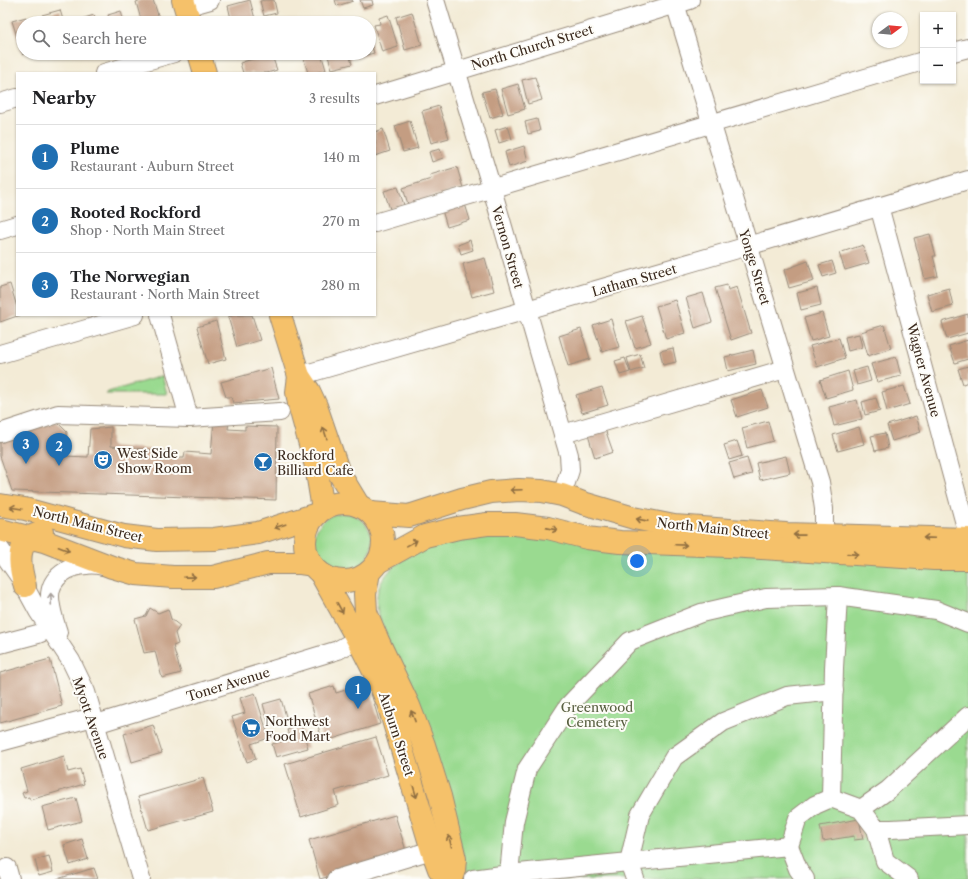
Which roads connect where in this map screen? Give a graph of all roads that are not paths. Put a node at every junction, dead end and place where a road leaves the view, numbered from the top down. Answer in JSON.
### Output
{"nodes":[{"id":1,"x":210,"y":0,"type":"edge"},
{"id":2,"x":435,"y":0,"type":"edge"},
{"id":3,"x":680,"y":1,"type":"edge"},
{"id":4,"x":186,"y":10,"type":"edge"},
{"id":5,"x":968,"y":48,"type":"edge"},
{"id":6,"x":956,"y":51,"type":"edge"},
{"id":7,"x":150,"y":60,"type":"edge"},
{"id":8,"x":201,"y":60,"type":"edge"},
{"id":9,"x":920,"y":62,"type":"edge"},
{"id":10,"x":456,"y":70,"type":"junction"},
{"id":11,"x":108,"y":72,"type":"edge"},
{"id":12,"x":205,"y":72,"type":"edge"},
{"id":13,"x":376,"y":96,"type":"edge"},
{"id":14,"x":16,"y":98,"type":"edge"},
{"id":15,"x":0,"y":103,"type":"edge"},
{"id":16,"x":711,"y":124,"type":"junction"},
{"id":17,"x":968,"y":180,"type":"edge"},
{"id":18,"x":492,"y":189,"type":"junction"},
{"id":19,"x":880,"y":206,"type":"junction"},
{"id":20,"x":376,"y":223,"type":"edge"},
{"id":21,"x":16,"y":225,"type":"edge"},
{"id":22,"x":0,"y":230,"type":"edge"},
{"id":23,"x":748,"y":246,"type":"junction"},
{"id":24,"x":526,"y":311,"type":"junction"},
{"id":25,"x":132,"y":316,"type":"edge"},
{"id":26,"x":160,"y":316,"type":"edge"},
{"id":27,"x":280,"y":316,"type":"edge"},
{"id":28,"x":0,"y":354,"type":"edge"},
{"id":29,"x":785,"y":369,"type":"junction"},
{"id":30,"x":299,"y":376,"type":"junction"},
{"id":31,"x":280,"y":412,"type":"dead end"},
{"id":32,"x":189,"y":418,"type":"junction"},
{"id":33,"x":0,"y":433,"type":"edge"},
{"id":34,"x":563,"y":434,"type":"junction"},
{"id":35,"x":562,"y":495,"type":"junction"},
{"id":36,"x":0,"y":505,"type":"edge"},
{"id":37,"x":365,"y":510,"type":"junction"},
{"id":38,"x":320,"y":511,"type":"junction"},
{"id":39,"x":0,"y":530,"type":"edge"},
{"id":40,"x":824,"y":535,"type":"junction"},
{"id":41,"x":968,"y":535,"type":"edge"},
{"id":42,"x":124,"y":536,"type":"junction"},
{"id":43,"x":30,"y":538,"type":"junction"},
{"id":44,"x":968,"y":540,"type":"edge"},
{"id":45,"x":0,"y":549,"type":"edge"},
{"id":46,"x":968,"y":559,"type":"edge"},
{"id":47,"x":112,"y":567,"type":"junction"},
{"id":48,"x":373,"y":567,"type":"junction"},
{"id":49,"x":316,"y":569,"type":"junction"},
{"id":50,"x":25,"y":586,"type":"junction"},
{"id":51,"x":838,"y":596,"type":"junction"},
{"id":52,"x":968,"y":623,"type":"edge"},
{"id":53,"x":50,"y":628,"type":"junction"},
{"id":54,"x":358,"y":639,"type":"junction"},
{"id":55,"x":0,"y":644,"type":"edge"},
{"id":56,"x":64,"y":650,"type":"junction"},
{"id":57,"x":834,"y":691,"type":"junction"},
{"id":58,"x":968,"y":716,"type":"edge"},
{"id":59,"x":95,"y":720,"type":"junction"},
{"id":60,"x":0,"y":742,"type":"edge"},
{"id":61,"x":831,"y":798,"type":"junction"},
{"id":62,"x":861,"y":809,"type":"junction"},
{"id":63,"x":968,"y":824,"type":"edge"},
{"id":64,"x":876,"y":828,"type":"junction"},
{"id":65,"x":789,"y":846,"type":"junction"},
{"id":66,"x":432,"y":850,"type":"junction"},
{"id":67,"x":632,"y":871,"type":"edge"},
{"id":68,"x":509,"y":877,"type":"edge"},
{"id":69,"x":141,"y":879,"type":"edge"},
{"id":70,"x":336,"y":879,"type":"edge"},
{"id":71,"x":448,"y":879,"type":"edge"},
{"id":72,"x":452,"y":879,"type":"edge"},
{"id":73,"x":473,"y":879,"type":"edge"},
{"id":74,"x":805,"y":879,"type":"edge"},
{"id":75,"x":909,"y":879,"type":"edge"}],
"edges":[{"from":1,"to":4,"type":"street"},
{"from":2,"to":10,"type":"street","name":"Vernon Street"},
{"from":3,"to":10,"type":"street","name":"North Church Street"},
{"from":3,"to":16,"type":"street","name":"Yonge Street"},
{"from":5,"to":6,"type":"street"},
{"from":7,"to":11,"type":"street"},
{"from":8,"to":12,"type":"main road"},
{"from":9,"to":16,"type":"street"},
{"from":10,"to":13,"type":"street","name":"North Church Street"},
{"from":10,"to":18,"type":"street","name":"Vernon Street"},
{"from":14,"to":15,"type":"street"},
{"from":16,"to":18,"type":"street"},
{"from":16,"to":23,"type":"street","name":"Yonge Street"},
{"from":17,"to":19,"type":"street","name":"Latham Street"},
{"from":18,"to":20,"type":"street"},
{"from":18,"to":24,"type":"street","name":"Vernon Street"},
{"from":19,"to":23,"type":"street","name":"Latham Street"},
{"from":19,"to":41,"type":"street","name":"Wagner Avenue"},
{"from":21,"to":22,"type":"street"},
{"from":23,"to":24,"type":"street","name":"Latham Street"},
{"from":23,"to":29,"type":"street","name":"Yonge Street"},
{"from":24,"to":30,"type":"street","name":"Latham Street"},
{"from":24,"to":34,"type":"street","name":"Vernon Street"},
{"from":25,"to":28,"type":"street"},
{"from":26,"to":32,"type":"street"},
{"from":27,"to":30,"type":"main road"},
{"from":29,"to":34,"type":"street"},
{"from":29,"to":40,"type":"street","name":"Yonge Street"},
{"from":37,"to":30,"type":"main road","one_way":true},
{"from":30,"to":38,"type":"main road"},
{"from":31,"to":32,"type":"street"},
{"from":32,"to":33,"type":"street"},
{"from":34,"to":35,"type":"street","name":"Vernon Street"},
{"from":35,"to":37,"type":"main road","name":"North Main Street","one_way":true},
{"from":40,"to":35,"type":"main road","name":"North Main Street","one_way":true},
{"from":42,"to":36,"type":"main road","name":"North Main Street","one_way":true},
{"from":37,"to":38,"type":"main road"},
{"from":37,"to":48,"type":"main road"},
{"from":38,"to":42,"type":"main road","name":"North Main Street","one_way":true},
{"from":38,"to":49,"type":"main road"},
{"from":39,"to":43,"type":"main road"},
{"from":44,"to":40,"type":"main road","name":"North Main Street","one_way":true},
{"from":42,"to":43,"type":"main road"},
{"from":43,"to":47,"type":"main road","one_way":true},
{"from":43,"to":50,"type":"main road"},
{"from":45,"to":50,"type":"street","name":"Myott Avenue"},
{"from":48,"to":46,"type":"main road","name":"North Main Street","one_way":true},
{"from":47,"to":49,"type":"main road","one_way":true},
{"from":56,"to":47,"type":"street","one_way":true},
{"from":48,"to":49,"type":"main road"},
{"from":72,"to":48,"type":"main road","name":"Auburn Street","one_way":true},
{"from":49,"to":54,"type":"main road","name":"Auburn Street","one_way":true},
{"from":50,"to":53,"type":"street","name":"Myott Avenue"},
{"from":51,"to":52,"type":"street"},
{"from":51,"to":57,"type":"street"},
{"from":51,"to":68,"type":"street"},
{"from":53,"to":55,"type":"street"},
{"from":53,"to":56,"type":"street","name":"Myott Avenue"},
{"from":54,"to":59,"type":"street","name":"Toner Avenue"},
{"from":54,"to":66,"type":"main road","name":"Auburn Street","one_way":true},
{"from":56,"to":59,"type":"street","name":"Myott Avenue"},
{"from":57,"to":61,"type":"street"},
{"from":57,"to":67,"type":"street"},
{"from":58,"to":62,"type":"street"},
{"from":59,"to":60,"type":"street","name":"Toner Avenue"},
{"from":59,"to":69,"type":"street","name":"Myott Avenue"},
{"from":61,"to":62,"type":"street"},
{"from":61,"to":65,"type":"street"},
{"from":62,"to":64,"type":"street"},
{"from":63,"to":64,"type":"street"},
{"from":64,"to":75,"type":"street"},
{"from":65,"to":67,"type":"street"},
{"from":65,"to":74,"type":"street"},
{"from":66,"to":70,"type":"street"},
{"from":66,"to":71,"type":"main road","name":"Auburn Street"},
{"from":67,"to":68,"type":"street"},
{"from":68,"to":73,"type":"street"}]}
